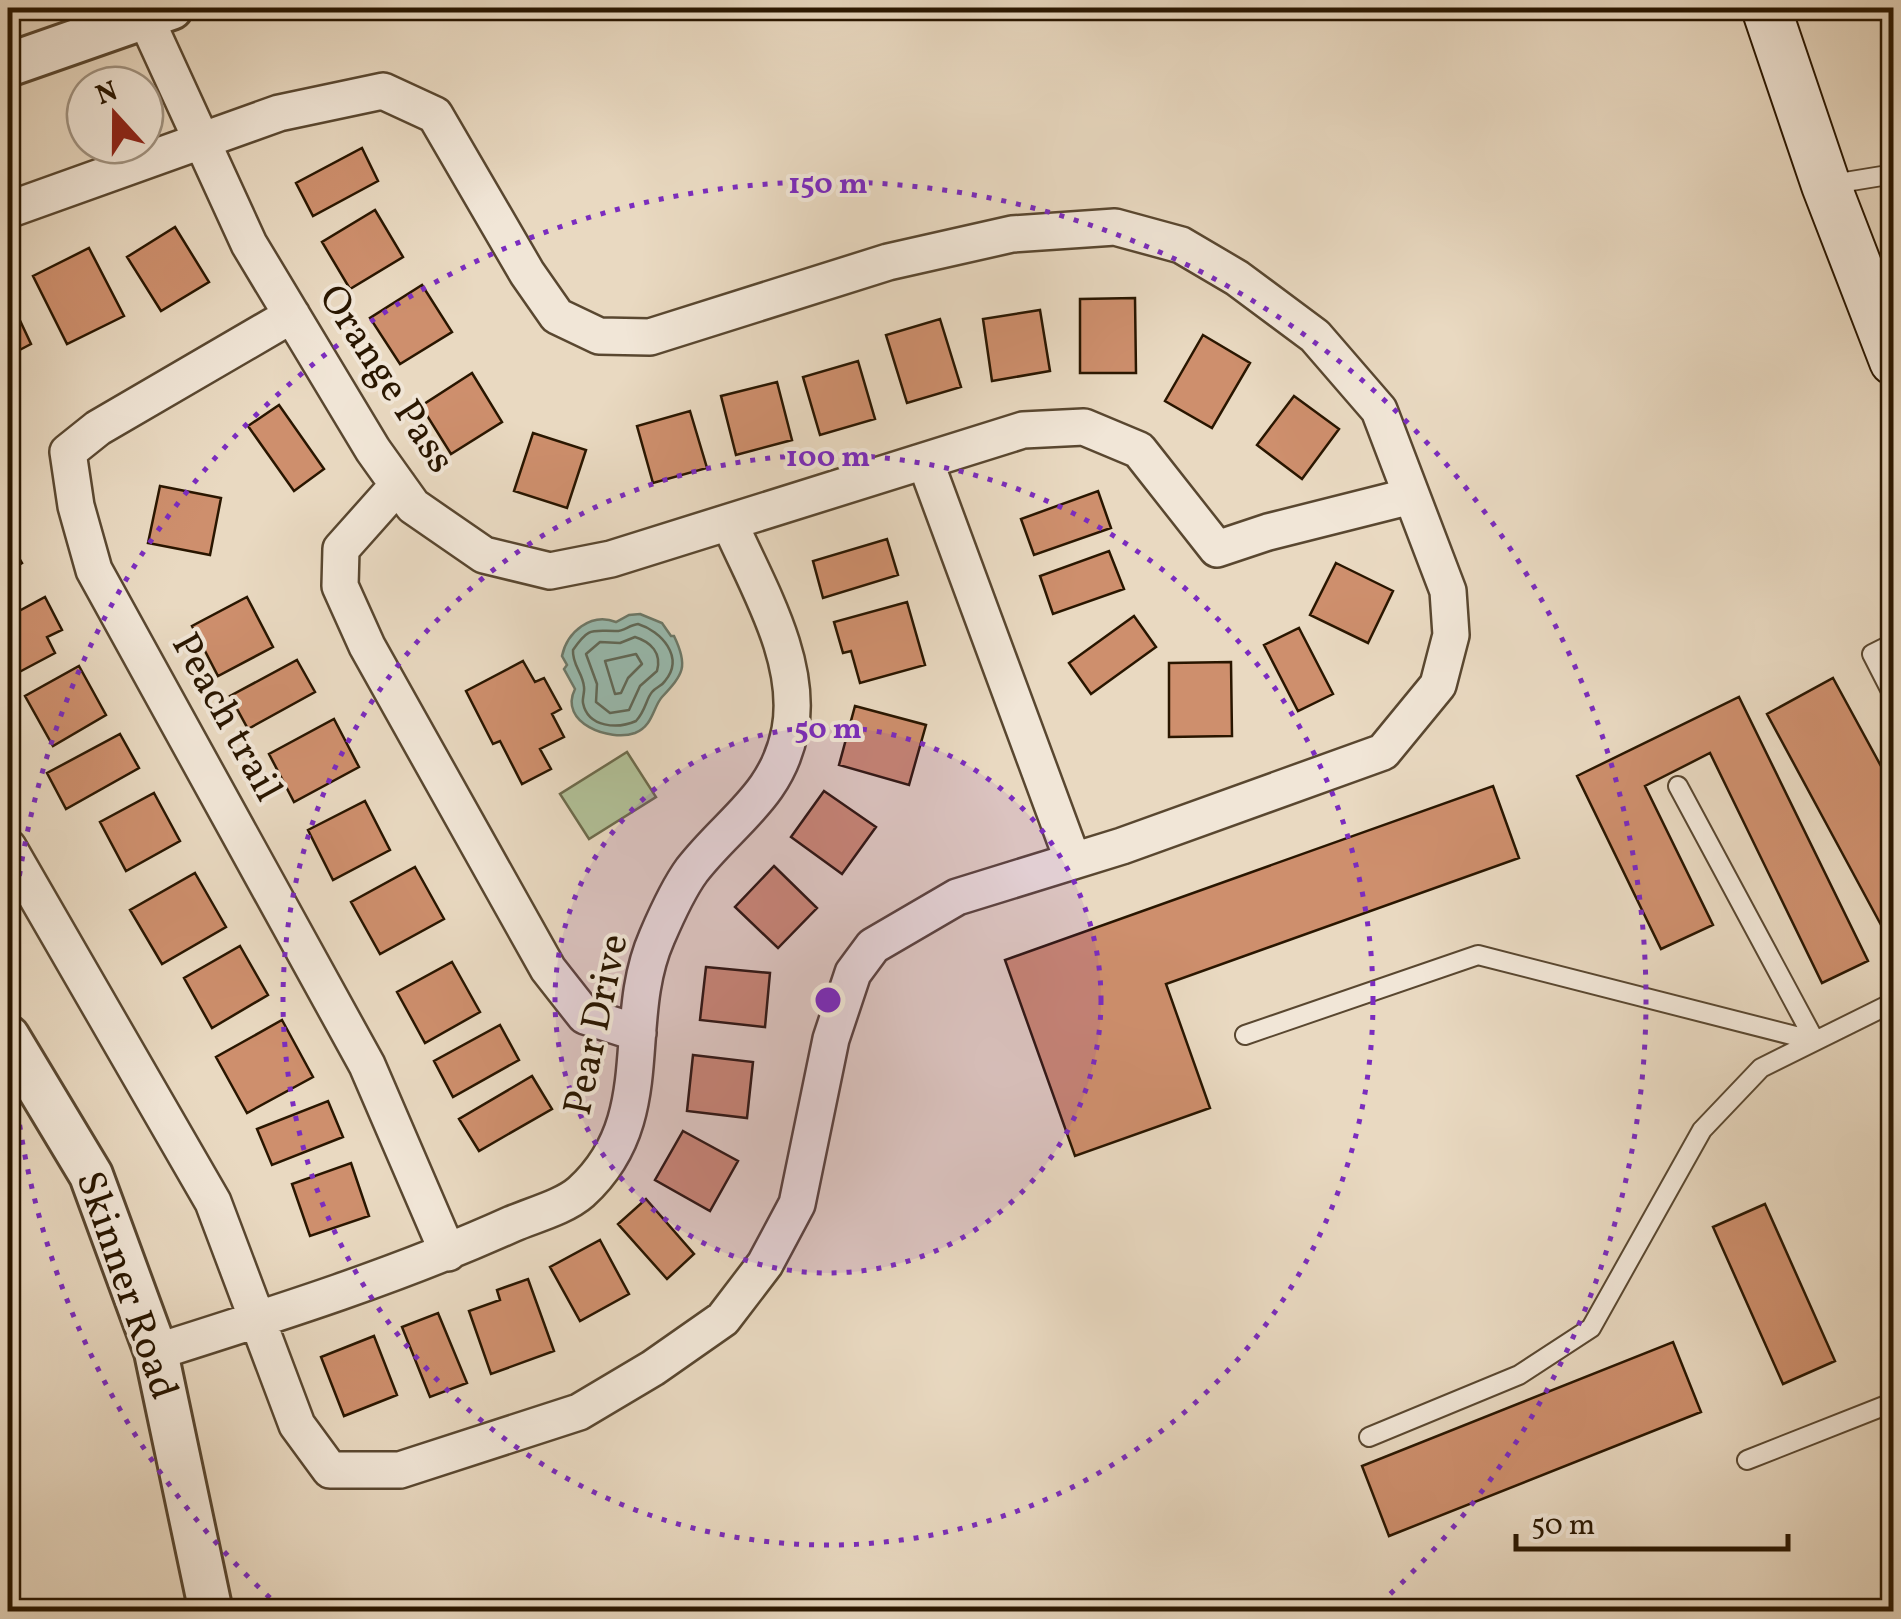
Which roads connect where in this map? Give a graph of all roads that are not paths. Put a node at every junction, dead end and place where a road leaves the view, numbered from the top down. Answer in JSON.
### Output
{"nodes":[{"id":1,"x":1766,"y":8,"type":"edge"},
{"id":2,"x":152,"y":11,"type":"edge"},
{"id":3,"x":8,"y":65,"type":"edge"},
{"id":4,"x":202,"y":142,"type":"junction"},
{"id":5,"x":1894,"y":174,"type":"edge"},
{"id":6,"x":1826,"y":185,"type":"junction"},
{"id":7,"x":8,"y":210,"type":"edge"},
{"id":8,"x":292,"y":315,"type":"junction"},
{"id":9,"x":1894,"y":361,"type":"edge"},
{"id":10,"x":925,"y":460,"type":"junction"},
{"id":11,"x":398,"y":486,"type":"junction"},
{"id":12,"x":1412,"y":496,"type":"junction"},
{"id":13,"x":729,"y":522,"type":"junction"},
{"id":14,"x":1894,"y":643,"type":"edge"},
{"id":15,"x":1894,"y":697,"type":"edge"},
{"id":16,"x":1678,"y":786,"type":"dead end"},
{"id":17,"x":8,"y":847,"type":"edge"},
{"id":18,"x":1073,"y":860,"type":"junction"},
{"id":19,"x":1894,"y":1002,"type":"edge"},
{"id":20,"x":638,"y":1034,"type":"junction"},
{"id":21,"x":1246,"y":1035,"type":"dead end"},
{"id":22,"x":8,"y":1036,"type":"edge"},
{"id":23,"x":1815,"y":1042,"type":"junction"},
{"id":24,"x":448,"y":1254,"type":"junction"},
{"id":25,"x":256,"y":1320,"type":"junction"},
{"id":26,"x":156,"y":1352,"type":"junction"},
{"id":27,"x":1894,"y":1402,"type":"edge"},
{"id":28,"x":1369,"y":1436,"type":"dead end"},
{"id":29,"x":1747,"y":1460,"type":"dead end"},
{"id":30,"x":211,"y":1612,"type":"edge"}],
"edges":[{"from":1,"to":6,"type":"main road"},
{"from":2,"to":3,"type":"street"},
{"from":2,"to":4,"type":"street","name":"Orange Pass"},
{"from":4,"to":7,"type":"street"},
{"from":4,"to":8,"type":"street","name":"Orange Pass"},
{"from":4,"to":12,"type":"street"},
{"from":5,"to":6,"type":"lane"},
{"from":6,"to":9,"type":"main road"},
{"from":8,"to":11,"type":"street","name":"Orange Pass"},
{"from":8,"to":24,"type":"street","name":"Peach trail"},
{"from":10,"to":12,"type":"street","name":"Orange Pass"},
{"from":10,"to":13,"type":"street","name":"Orange Pass"},
{"from":10,"to":18,"type":"street"},
{"from":11,"to":13,"type":"street","name":"Orange Pass"},
{"from":11,"to":20,"type":"street"},
{"from":12,"to":18,"type":"street"},
{"from":13,"to":20,"type":"street","name":"Pear Drive"},
{"from":14,"to":15,"type":"lane"},
{"from":16,"to":23,"type":"lane"},
{"from":17,"to":25,"type":"street"},
{"from":18,"to":25,"type":"street"},
{"from":19,"to":23,"type":"lane"},
{"from":20,"to":24,"type":"street","name":"Pear Drive"},
{"from":21,"to":23,"type":"lane"},
{"from":22,"to":26,"type":"street","name":"Skinner Road"},
{"from":23,"to":28,"type":"lane"},
{"from":24,"to":25,"type":"street","name":"Pear Drive"},
{"from":25,"to":26,"type":"street","name":"Pear Drive"},
{"from":26,"to":30,"type":"street","name":"Skinner Road"},
{"from":27,"to":29,"type":"lane"}]}
